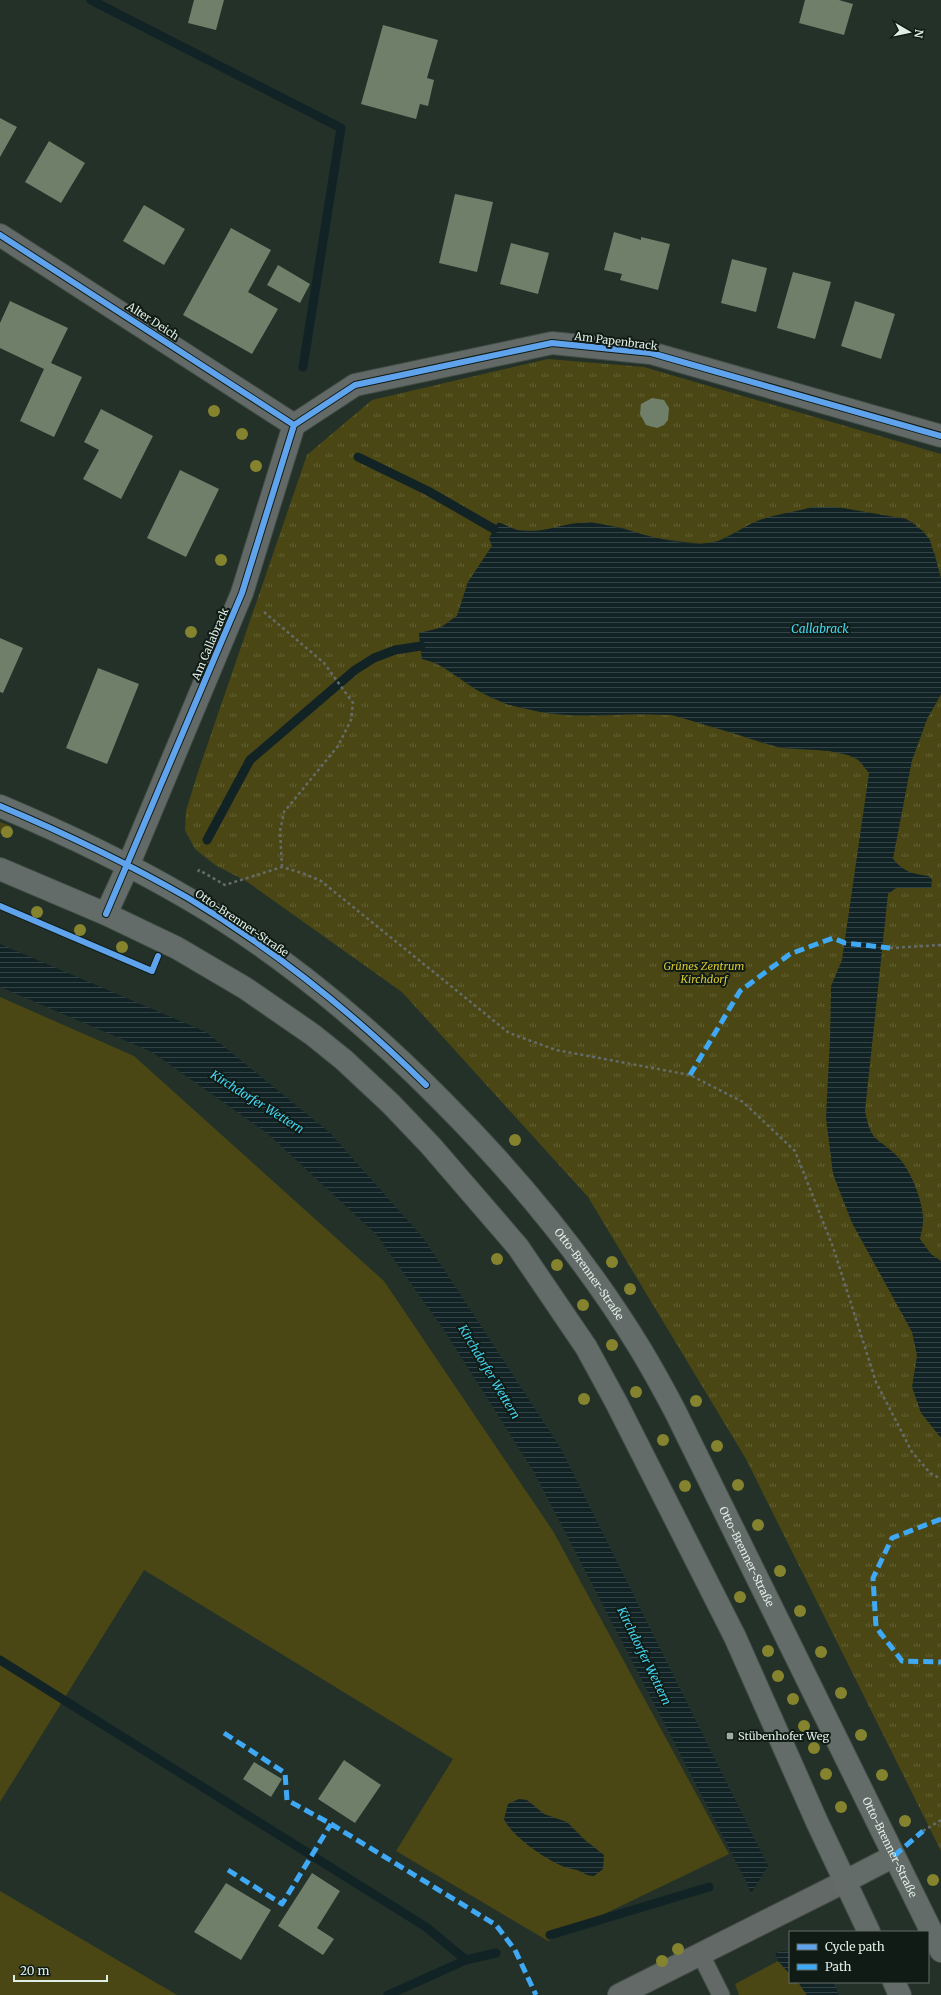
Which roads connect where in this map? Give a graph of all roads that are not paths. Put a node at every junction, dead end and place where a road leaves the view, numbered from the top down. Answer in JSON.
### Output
{"nodes":[{"id":1,"x":0,"y":235,"type":"edge"},
{"id":2,"x":294,"y":425,"type":"junction"},
{"id":3,"x":941,"y":436,"type":"edge"},
{"id":4,"x":0,"y":806,"type":"edge"},
{"id":5,"x":128,"y":866,"type":"junction"},
{"id":6,"x":0,"y":869,"type":"edge"},
{"id":7,"x":106,"y":914,"type":"junction"},
{"id":8,"x":894,"y":1856,"type":"junction"},
{"id":9,"x":844,"y":1882,"type":"junction"},
{"id":10,"x":868,"y":1931,"type":"edge"},
{"id":11,"x":941,"y":1951,"type":"edge"},
{"id":12,"x":700,"y":1955,"type":"junction"},
{"id":13,"x":894,"y":1983,"type":"edge"},
{"id":14,"x":619,"y":1995,"type":"edge"},
{"id":15,"x":721,"y":1995,"type":"edge"},
{"id":16,"x":900,"y":1995,"type":"edge"}],
"edges":[{"from":1,"to":2,"type":"street","name":"Alter Deich"},
{"from":2,"to":3,"type":"street","name":"Am Papenbrack"},
{"from":2,"to":5,"type":"street","name":"Am Callabrack"},
{"from":4,"to":5,"type":"main road","name":"Otto-Brenner-Straße"},
{"from":5,"to":7,"type":"main road"},
{"from":5,"to":8,"type":"main road","name":"Otto-Brenner-Straße"},
{"from":6,"to":7,"type":"main road"},
{"from":7,"to":9,"type":"main road"},
{"from":8,"to":9,"type":"main road"},
{"from":8,"to":11,"type":"main road","name":"Otto-Brenner-Straße"},
{"from":9,"to":10,"type":"main road"},
{"from":9,"to":12,"type":"street"},
{"from":12,"to":14,"type":"street"},
{"from":12,"to":15,"type":"lane"},
{"from":13,"to":16,"type":"main road"}]}
